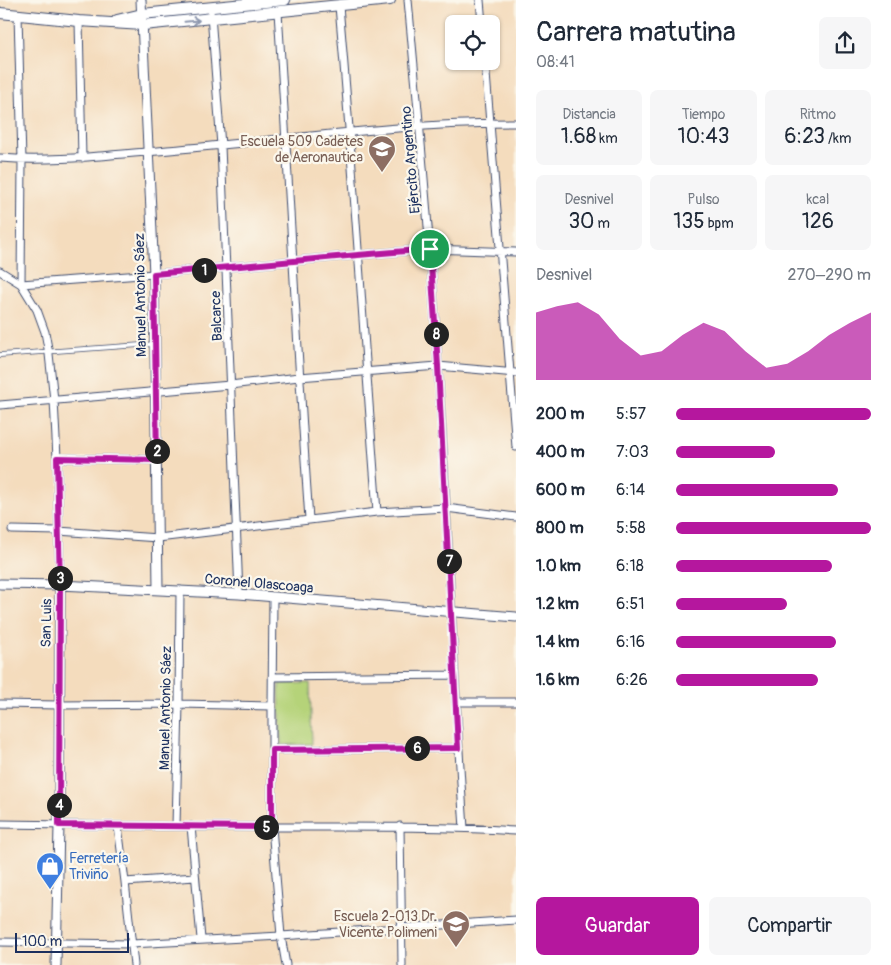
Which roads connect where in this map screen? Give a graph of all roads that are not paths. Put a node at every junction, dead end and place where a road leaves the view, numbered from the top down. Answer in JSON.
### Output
{"nodes":[{"id":1,"x":141,"y":0,"type":"edge"},
{"id":2,"x":285,"y":0,"type":"edge"},
{"id":3,"x":390,"y":0,"type":"edge"},
{"id":4,"x":408,"y":0,"type":"edge"},
{"id":5,"x":480,"y":0,"type":"edge"},
{"id":6,"x":339,"y":6,"type":"junction"},
{"id":7,"x":278,"y":12,"type":"junction"},
{"id":8,"x":0,"y":13,"type":"edge"},
{"id":9,"x":211,"y":14,"type":"junction"},
{"id":10,"x":18,"y":15,"type":"junction"},
{"id":11,"x":481,"y":15,"type":"edge"},
{"id":12,"x":143,"y":20,"type":"junction"},
{"id":13,"x":79,"y":21,"type":"junction"},
{"id":14,"x":486,"y":70,"type":"edge"},
{"id":15,"x":490,"y":123,"type":"junction"},
{"id":16,"x":516,"y":123,"type":"edge"},
{"id":17,"x":420,"y":126,"type":"junction"},
{"id":18,"x":350,"y":132,"type":"junction"},
{"id":19,"x":286,"y":139,"type":"junction"},
{"id":20,"x":221,"y":146,"type":"junction"},
{"id":21,"x":148,"y":152,"type":"junction"},
{"id":22,"x":0,"y":158,"type":"edge"},
{"id":23,"x":82,"y":158,"type":"junction"},
{"id":24,"x":22,"y":160,"type":"junction"},
{"id":25,"x":430,"y":249,"type":"junction"},
{"id":26,"x":500,"y":252,"type":"junction"},
{"id":27,"x":516,"y":252,"type":"edge"},
{"id":28,"x":358,"y":255,"type":"junction"},
{"id":29,"x":292,"y":261,"type":"junction"},
{"id":30,"x":227,"y":267,"type":"junction"},
{"id":31,"x":0,"y":271,"type":"edge"},
{"id":32,"x":154,"y":274,"type":"junction"},
{"id":33,"x":22,"y":284,"type":"junction"},
{"id":34,"x":155,"y":344,"type":"junction"},
{"id":35,"x":49,"y":352,"type":"junction"},
{"id":36,"x":0,"y":355,"type":"edge"},
{"id":37,"x":438,"y":366,"type":"junction"},
{"id":38,"x":366,"y":372,"type":"junction"},
{"id":39,"x":513,"y":373,"type":"edge"},
{"id":40,"x":298,"y":377,"type":"junction"},
{"id":41,"x":230,"y":385,"type":"junction"},
{"id":42,"x":155,"y":391,"type":"junction"},
{"id":43,"x":54,"y":400,"type":"junction"},
{"id":44,"x":0,"y":405,"type":"edge"},
{"id":45,"x":516,"y":447,"type":"edge"},
{"id":46,"x":57,"y":458,"type":"junction"},
{"id":47,"x":157,"y":460,"type":"junction"},
{"id":48,"x":446,"y":508,"type":"junction"},
{"id":49,"x":377,"y":512,"type":"junction"},
{"id":50,"x":516,"y":517,"type":"edge"},
{"id":51,"x":309,"y":519,"type":"junction"},
{"id":52,"x":237,"y":528,"type":"junction"},
{"id":53,"x":12,"y":530,"type":"dead end"},
{"id":54,"x":58,"y":531,"type":"junction"},
{"id":55,"x":158,"y":538,"type":"junction"},
{"id":56,"x":0,"y":584,"type":"edge"},
{"id":57,"x":60,"y":585,"type":"junction"},
{"id":58,"x":158,"y":589,"type":"junction"},
{"id":59,"x":180,"y":590,"type":"junction"},
{"id":60,"x":239,"y":594,"type":"junction"},
{"id":61,"x":273,"y":597,"type":"junction"},
{"id":62,"x":451,"y":612,"type":"junction"},
{"id":63,"x":516,"y":617,"type":"edge"},
{"id":64,"x":454,"y":675,"type":"junction"},
{"id":65,"x":272,"y":677,"type":"junction"},
{"id":66,"x":456,"y":702,"type":"junction"},
{"id":67,"x":516,"y":702,"type":"edge"},
{"id":68,"x":0,"y":704,"type":"edge"},
{"id":69,"x":179,"y":704,"type":"junction"},
{"id":70,"x":59,"y":705,"type":"junction"},
{"id":71,"x":272,"y":706,"type":"junction"},
{"id":72,"x":458,"y":748,"type":"junction"},
{"id":73,"x":272,"y":750,"type":"junction"},
{"id":74,"x":0,"y":824,"type":"edge"},
{"id":75,"x":59,"y":825,"type":"junction"},
{"id":76,"x":118,"y":826,"type":"junction"},
{"id":77,"x":176,"y":826,"type":"junction"},
{"id":78,"x":191,"y":826,"type":"junction"},
{"id":79,"x":400,"y":826,"type":"junction"},
{"id":80,"x":272,"y":827,"type":"junction"},
{"id":81,"x":464,"y":828,"type":"junction"},
{"id":82,"x":516,"y":831,"type":"edge"},
{"id":83,"x":195,"y":877,"type":"junction"},
{"id":84,"x":125,"y":882,"type":"junction"},
{"id":85,"x":516,"y":920,"type":"edge"},
{"id":86,"x":402,"y":927,"type":"junction"},
{"id":87,"x":282,"y":936,"type":"junction"},
{"id":88,"x":201,"y":939,"type":"junction"},
{"id":89,"x":0,"y":942,"type":"edge"},
{"id":90,"x":56,"y":943,"type":"junction"},
{"id":91,"x":131,"y":944,"type":"junction"},
{"id":92,"x":56,"y":965,"type":"edge"},
{"id":93,"x":134,"y":965,"type":"edge"},
{"id":94,"x":286,"y":965,"type":"edge"},
{"id":95,"x":402,"y":965,"type":"edge"}],
"edges":[{"from":1,"to":12,"type":"street","name":"Manuel Antonio Sáez"},
{"from":2,"to":9,"type":"main road"},
{"from":3,"to":6,"type":"main road"},
{"from":4,"to":17,"type":"street","name":"Ejército Argentino"},
{"from":5,"to":11,"type":"street"},
{"from":6,"to":7,"type":"main road"},
{"from":6,"to":18,"type":"street"},
{"from":7,"to":9,"type":"main road"},
{"from":7,"to":19,"type":"street"},
{"from":8,"to":10,"type":"main road"},
{"from":9,"to":12,"type":"main road"},
{"from":9,"to":20,"type":"street","name":"Balcarce"},
{"from":10,"to":13,"type":"main road"},
{"from":10,"to":24,"type":"street"},
{"from":12,"to":13,"type":"main road"},
{"from":12,"to":21,"type":"street","name":"Manuel Antonio Sáez"},
{"from":13,"to":23,"type":"street"},
{"from":14,"to":15,"type":"street"},
{"from":15,"to":16,"type":"street"},
{"from":15,"to":17,"type":"street"},
{"from":15,"to":26,"type":"street"},
{"from":17,"to":18,"type":"street"},
{"from":17,"to":25,"type":"street","name":"Ejército Argentino"},
{"from":18,"to":19,"type":"street"},
{"from":18,"to":28,"type":"street"},
{"from":19,"to":20,"type":"street"},
{"from":19,"to":29,"type":"street"},
{"from":20,"to":21,"type":"street"},
{"from":20,"to":30,"type":"street","name":"Balcarce"},
{"from":21,"to":23,"type":"street"},
{"from":21,"to":32,"type":"street","name":"Manuel Antonio Sáez"},
{"from":22,"to":24,"type":"street"},
{"from":23,"to":24,"type":"street"},
{"from":24,"to":33,"type":"street"},
{"from":25,"to":26,"type":"street"},
{"from":25,"to":28,"type":"street"},
{"from":25,"to":37,"type":"street","name":"Ejército Argentino"},
{"from":26,"to":27,"type":"street"},
{"from":26,"to":39,"type":"street"},
{"from":28,"to":29,"type":"street"},
{"from":28,"to":38,"type":"street"},
{"from":29,"to":30,"type":"street"},
{"from":29,"to":40,"type":"street"},
{"from":30,"to":32,"type":"street"},
{"from":30,"to":41,"type":"street","name":"Balcarce"},
{"from":31,"to":33,"type":"street","name":"San Luis"},
{"from":32,"to":33,"type":"street"},
{"from":32,"to":34,"type":"street","name":"Manuel Antonio Sáez"},
{"from":33,"to":35,"type":"street","name":"San Luis"},
{"from":34,"to":35,"type":"lane"},
{"from":34,"to":42,"type":"street","name":"Manuel Antonio Sáez"},
{"from":35,"to":36,"type":"lane"},
{"from":35,"to":43,"type":"street","name":"San Luis"},
{"from":37,"to":38,"type":"street"},
{"from":37,"to":39,"type":"street"},
{"from":37,"to":48,"type":"street","name":"Ejército Argentino"},
{"from":38,"to":40,"type":"street"},
{"from":38,"to":49,"type":"street"},
{"from":39,"to":45,"type":"street"},
{"from":40,"to":41,"type":"street"},
{"from":40,"to":51,"type":"street"},
{"from":41,"to":42,"type":"street"},
{"from":41,"to":52,"type":"street","name":"Balcarce"},
{"from":42,"to":43,"type":"street"},
{"from":42,"to":47,"type":"street","name":"Manuel Antonio Sáez"},
{"from":43,"to":44,"type":"street"},
{"from":43,"to":46,"type":"street","name":"San Luis"},
{"from":46,"to":47,"type":"street"},
{"from":46,"to":54,"type":"street","name":"San Luis"},
{"from":47,"to":55,"type":"street","name":"Manuel Antonio Sáez"},
{"from":48,"to":49,"type":"street"},
{"from":48,"to":50,"type":"street"},
{"from":48,"to":62,"type":"street","name":"Ejército Argentino"},
{"from":49,"to":51,"type":"street"},
{"from":51,"to":52,"type":"street"},
{"from":52,"to":55,"type":"street"},
{"from":52,"to":60,"type":"street","name":"Balcarce"},
{"from":53,"to":54,"type":"street"},
{"from":54,"to":55,"type":"street"},
{"from":54,"to":57,"type":"street","name":"San Luis"},
{"from":55,"to":58,"type":"street","name":"Manuel Antonio Sáez"},
{"from":56,"to":57,"type":"street","name":"Coronel Olascoaga"},
{"from":57,"to":58,"type":"street","name":"Coronel Olascoaga"},
{"from":57,"to":70,"type":"street","name":"San Luis"},
{"from":58,"to":59,"type":"street","name":"Coronel Olascoaga"},
{"from":59,"to":60,"type":"street","name":"Coronel Olascoaga"},
{"from":59,"to":69,"type":"street","name":"Manuel Antonio Sáez"},
{"from":60,"to":61,"type":"street","name":"Coronel Olascoaga"},
{"from":61,"to":62,"type":"street","name":"Coronel Olascoaga"},
{"from":61,"to":65,"type":"street"},
{"from":62,"to":63,"type":"street","name":"Coronel Olascoaga"},
{"from":62,"to":64,"type":"street","name":"Ejército Argentino"},
{"from":64,"to":65,"type":"street"},
{"from":64,"to":66,"type":"street","name":"Ejército Argentino"},
{"from":65,"to":71,"type":"street"},
{"from":66,"to":67,"type":"street"},
{"from":66,"to":72,"type":"street","name":"Ejército Argentino"},
{"from":68,"to":70,"type":"street"},
{"from":69,"to":70,"type":"street"},
{"from":69,"to":71,"type":"street"},
{"from":69,"to":77,"type":"street","name":"Manuel Antonio Sáez"},
{"from":70,"to":75,"type":"street","name":"San Luis"},
{"from":71,"to":73,"type":"street"},
{"from":72,"to":73,"type":"street"},
{"from":72,"to":81,"type":"street","name":"Ejército Argentino"},
{"from":73,"to":80,"type":"street"},
{"from":74,"to":75,"type":"street"},
{"from":75,"to":76,"type":"street"},
{"from":75,"to":90,"type":"street","name":"San Luis"},
{"from":76,"to":77,"type":"street"},
{"from":76,"to":84,"type":"street"},
{"from":77,"to":78,"type":"street"},
{"from":78,"to":80,"type":"street"},
{"from":78,"to":83,"type":"street"},
{"from":79,"to":80,"type":"street"},
{"from":79,"to":81,"type":"street"},
{"from":79,"to":86,"type":"street"},
{"from":80,"to":87,"type":"street"},
{"from":81,"to":82,"type":"street"},
{"from":83,"to":84,"type":"street"},
{"from":83,"to":88,"type":"street"},
{"from":84,"to":91,"type":"street"},
{"from":85,"to":86,"type":"street"},
{"from":86,"to":87,"type":"street"},
{"from":86,"to":95,"type":"street"},
{"from":87,"to":88,"type":"street"},
{"from":87,"to":94,"type":"street"},
{"from":88,"to":91,"type":"street"},
{"from":89,"to":90,"type":"street"},
{"from":90,"to":91,"type":"street"},
{"from":90,"to":92,"type":"street","name":"San Luis"},
{"from":91,"to":93,"type":"street"}]}
